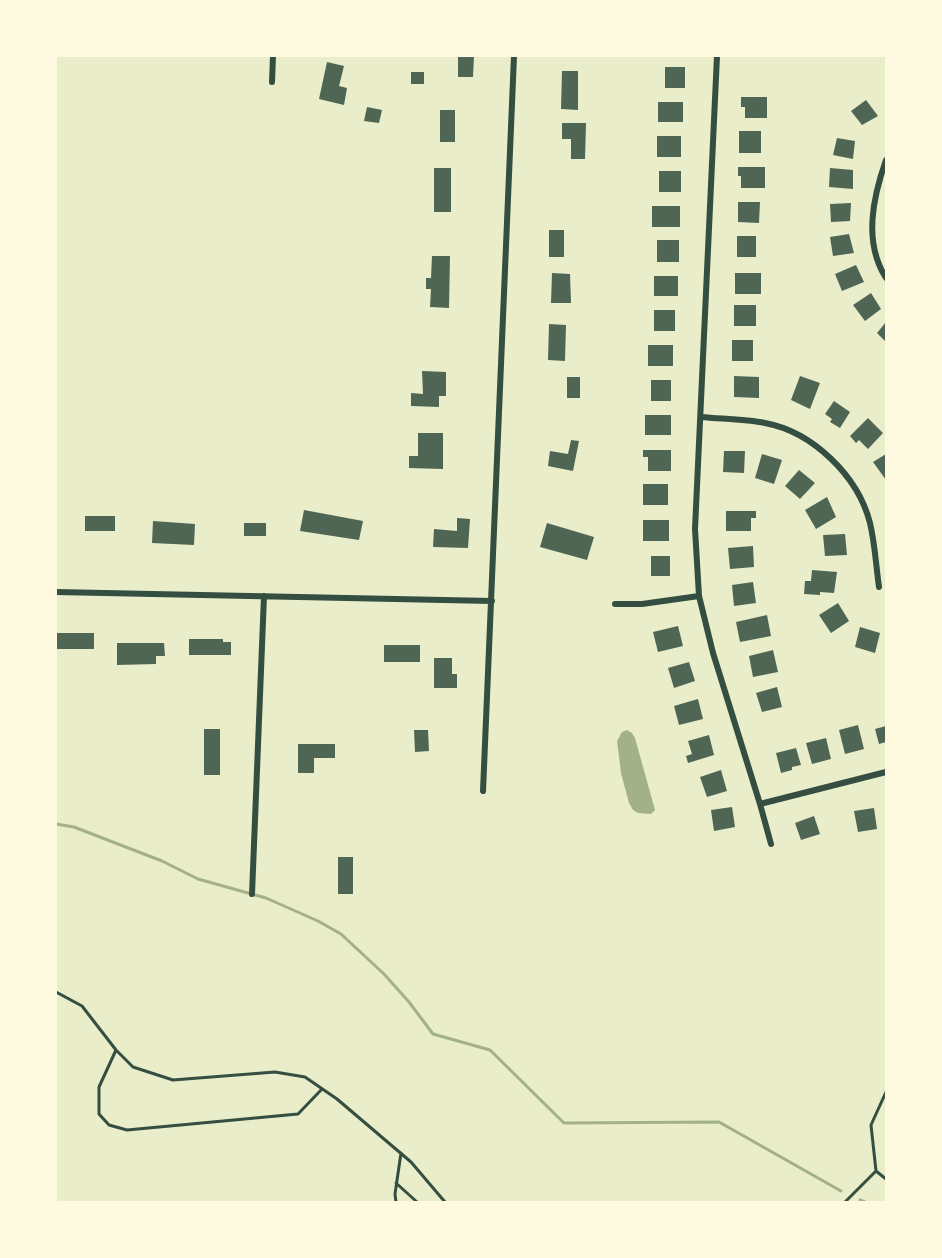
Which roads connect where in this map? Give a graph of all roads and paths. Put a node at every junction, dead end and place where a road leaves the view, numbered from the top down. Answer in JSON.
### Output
{"nodes":[{"id":1,"x":273,"y":56,"type":"edge"},
{"id":2,"x":514,"y":56,"type":"edge"},
{"id":3,"x":717,"y":56,"type":"edge"},
{"id":4,"x":272,"y":82,"type":"dead end"},
{"id":5,"x":886,"y":160,"type":"edge"},
{"id":6,"x":886,"y":278,"type":"edge"},
{"id":7,"x":701,"y":417,"type":"junction"},
{"id":8,"x":879,"y":587,"type":"dead end"},
{"id":9,"x":56,"y":592,"type":"edge"},
{"id":10,"x":264,"y":596,"type":"junction"},
{"id":11,"x":699,"y":597,"type":"junction"},
{"id":12,"x":492,"y":601,"type":"junction"},
{"id":13,"x":615,"y":604,"type":"dead end"},
{"id":14,"x":886,"y":772,"type":"edge"},
{"id":15,"x":483,"y":791,"type":"dead end"},
{"id":16,"x":760,"y":804,"type":"junction"},
{"id":17,"x":771,"y":844,"type":"dead end"},
{"id":18,"x":252,"y":894,"type":"dead end"},
{"id":19,"x":56,"y":992,"type":"edge"},
{"id":20,"x":116,"y":1050,"type":"junction"},
{"id":21,"x":322,"y":1089,"type":"junction"},
{"id":22,"x":886,"y":1092,"type":"edge"},
{"id":23,"x":400,"y":1153,"type":"junction"},
{"id":24,"x":876,"y":1171,"type":"junction"},
{"id":25,"x":886,"y":1179,"type":"edge"},
{"id":26,"x":396,"y":1183,"type":"junction"},
{"id":27,"x":396,"y":1203,"type":"edge"},
{"id":28,"x":417,"y":1203,"type":"edge"},
{"id":29,"x":445,"y":1203,"type":"edge"},
{"id":30,"x":845,"y":1203,"type":"edge"}],
"edges":[{"from":1,"to":4,"type":"street"},
{"from":2,"to":12,"type":"street"},
{"from":3,"to":7,"type":"street"},
{"from":5,"to":6,"type":"street"},
{"from":7,"to":8,"type":"street"},
{"from":7,"to":11,"type":"street"},
{"from":9,"to":10,"type":"street"},
{"from":10,"to":12,"type":"street"},
{"from":10,"to":18,"type":"street"},
{"from":11,"to":13,"type":"street"},
{"from":11,"to":16,"type":"street"},
{"from":12,"to":15,"type":"street"},
{"from":14,"to":16,"type":"street"},
{"from":16,"to":17,"type":"street"},
{"from":19,"to":20,"type":"lane"},
{"from":20,"to":21,"type":"lane"},
{"from":20,"to":21,"type":"lane"},
{"from":21,"to":23,"type":"lane"},
{"from":22,"to":24,"type":"lane"},
{"from":23,"to":26,"type":"lane"},
{"from":23,"to":29,"type":"lane"},
{"from":24,"to":25,"type":"lane"},
{"from":24,"to":30,"type":"lane"},
{"from":26,"to":27,"type":"lane"},
{"from":26,"to":28,"type":"lane"}]}
